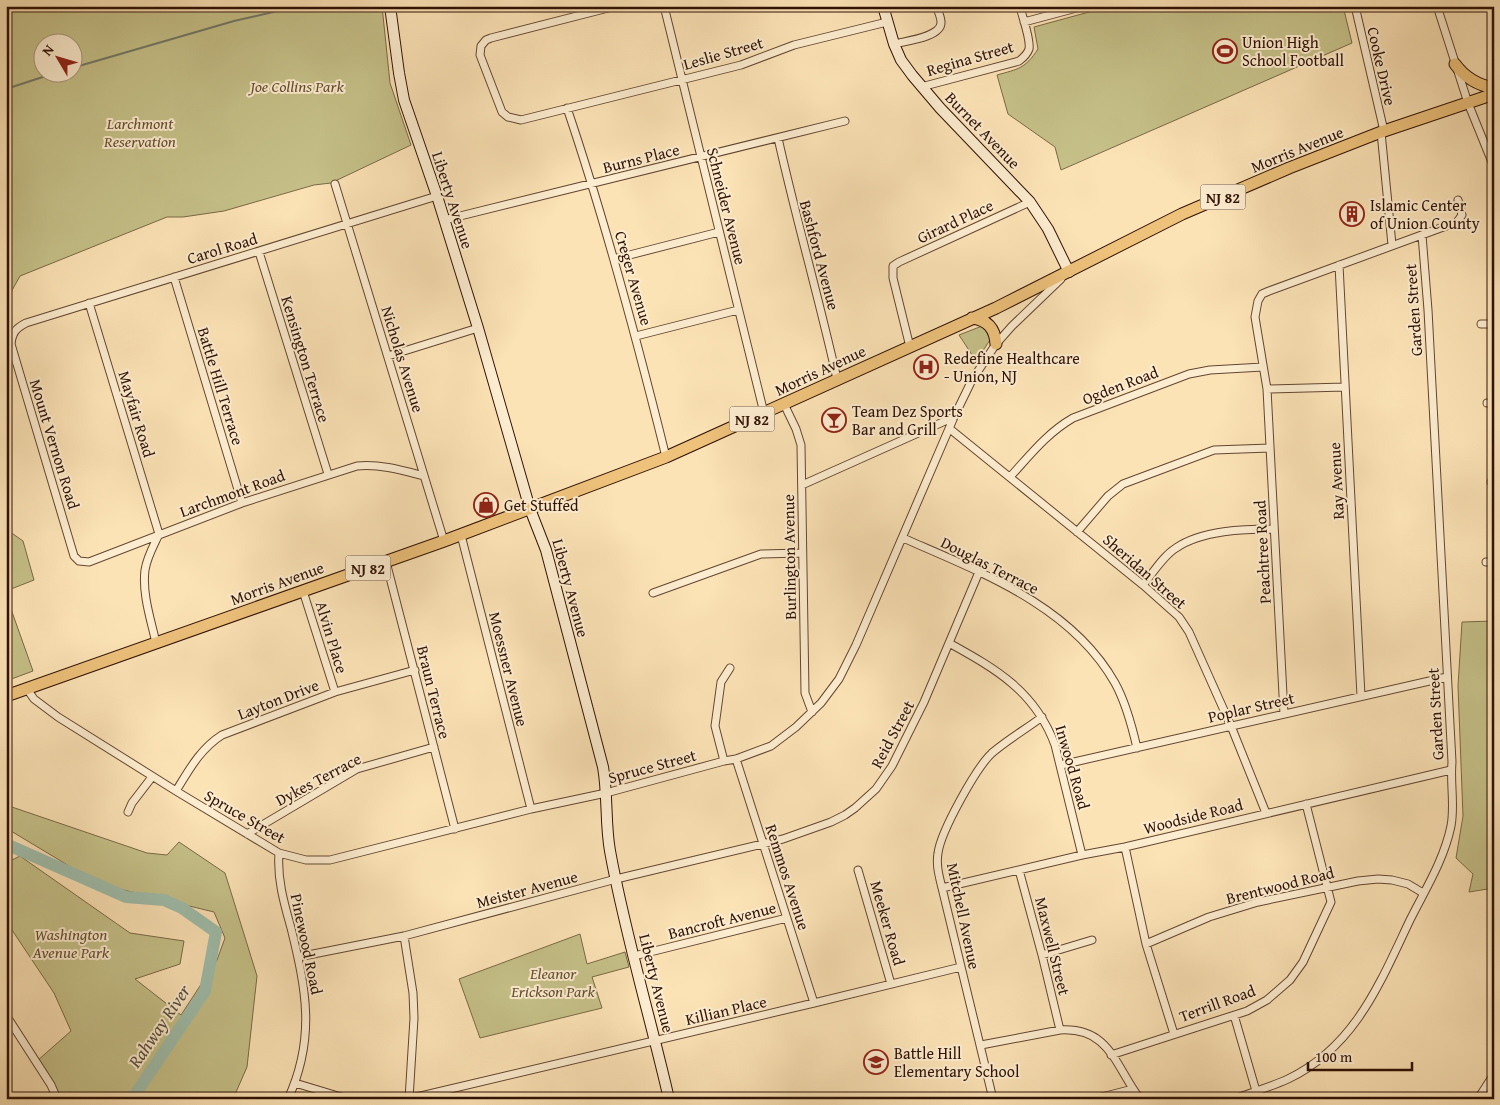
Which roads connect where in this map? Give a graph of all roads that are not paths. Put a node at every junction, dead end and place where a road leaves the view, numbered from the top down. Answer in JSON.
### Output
{"nodes":[{"id":1,"x":390,"y":6,"type":"edge"},
{"id":2,"x":616,"y":6,"type":"edge"},
{"id":3,"x":664,"y":6,"type":"edge"},
{"id":4,"x":883,"y":6,"type":"edge"},
{"id":5,"x":936,"y":6,"type":"edge"},
{"id":6,"x":1020,"y":6,"type":"edge"},
{"id":7,"x":1084,"y":6,"type":"edge"},
{"id":8,"x":1355,"y":6,"type":"edge"},
{"id":9,"x":1437,"y":6,"type":"edge"},
{"id":10,"x":887,"y":22,"type":"junction"},
{"id":11,"x":1024,"y":22,"type":"junction"},
{"id":12,"x":894,"y":44,"type":"junction"},
{"id":13,"x":1455,"y":64,"type":"junction"},
{"id":14,"x":681,"y":80,"type":"junction"},
{"id":15,"x":921,"y":87,"type":"junction"},
{"id":16,"x":1494,"y":88,"type":"edge"},
{"id":17,"x":1494,"y":94,"type":"edge"},
{"id":18,"x":1468,"y":103,"type":"junction"},
{"id":19,"x":567,"y":108,"type":"junction"},
{"id":20,"x":845,"y":121,"type":"dead end"},
{"id":21,"x":1383,"y":131,"type":"junction"},
{"id":22,"x":778,"y":138,"type":"junction"},
{"id":23,"x":701,"y":157,"type":"junction"},
{"id":24,"x":1494,"y":167,"type":"edge"},
{"id":25,"x":335,"y":184,"type":"dead end"},
{"id":26,"x":593,"y":184,"type":"junction"},
{"id":27,"x":437,"y":196,"type":"junction"},
{"id":28,"x":1458,"y":200,"type":"dead end"},
{"id":29,"x":1030,"y":202,"type":"junction"},
{"id":30,"x":444,"y":220,"type":"junction"},
{"id":31,"x":347,"y":224,"type":"junction"},
{"id":32,"x":719,"y":232,"type":"junction"},
{"id":33,"x":1422,"y":235,"type":"junction"},
{"id":34,"x":1392,"y":245,"type":"junction"},
{"id":35,"x":259,"y":252,"type":"junction"},
{"id":36,"x":614,"y":259,"type":"junction"},
{"id":37,"x":1339,"y":265,"type":"junction"},
{"id":38,"x":1069,"y":272,"type":"junction"},
{"id":39,"x":174,"y":277,"type":"junction"},
{"id":40,"x":89,"y":303,"type":"junction"},
{"id":41,"x":738,"y":310,"type":"junction"},
{"id":42,"x":972,"y":318,"type":"junction"},
{"id":43,"x":1481,"y":324,"type":"dead end"},
{"id":44,"x":1494,"y":324,"type":"edge"},
{"id":45,"x":17,"y":328,"type":"joint"},
{"id":46,"x":478,"y":328,"type":"junction"},
{"id":47,"x":636,"y":336,"type":"junction"},
{"id":48,"x":996,"y":344,"type":"junction"},
{"id":49,"x":910,"y":346,"type":"junction"},
{"id":50,"x":388,"y":356,"type":"junction"},
{"id":51,"x":1263,"y":367,"type":"junction"},
{"id":52,"x":837,"y":380,"type":"junction"},
{"id":53,"x":1345,"y":387,"type":"junction"},
{"id":54,"x":1267,"y":388,"type":"junction"},
{"id":55,"x":784,"y":404,"type":"junction"},
{"id":56,"x":764,"y":413,"type":"junction"},
{"id":57,"x":954,"y":417,"type":"junction"},
{"id":58,"x":950,"y":429,"type":"junction"},
{"id":59,"x":1270,"y":448,"type":"junction"},
{"id":60,"x":666,"y":457,"type":"junction"},
{"id":61,"x":328,"y":474,"type":"junction"},
{"id":62,"x":424,"y":476,"type":"junction"},
{"id":63,"x":1010,"y":477,"type":"junction"},
{"id":64,"x":802,"y":485,"type":"junction"},
{"id":65,"x":242,"y":503,"type":"junction"},
{"id":66,"x":530,"y":508,"type":"junction"},
{"id":67,"x":1274,"y":529,"type":"junction"},
{"id":68,"x":1077,"y":532,"type":"junction"},
{"id":69,"x":159,"y":534,"type":"junction"},
{"id":70,"x":461,"y":535,"type":"junction"},
{"id":71,"x":903,"y":538,"type":"junction"},
{"id":72,"x":444,"y":541,"type":"junction"},
{"id":73,"x":802,"y":554,"type":"junction"},
{"id":74,"x":386,"y":562,"type":"junction"},
{"id":75,"x":84,"y":563,"type":"joint"},
{"id":76,"x":979,"y":572,"type":"junction"},
{"id":77,"x":1143,"y":585,"type":"junction"},
{"id":78,"x":304,"y":591,"type":"junction"},
{"id":79,"x":653,"y":593,"type":"dead end"},
{"id":80,"x":949,"y":643,"type":"junction"},
{"id":81,"x":156,"y":644,"type":"junction"},
{"id":82,"x":730,"y":668,"type":"dead end"},
{"id":83,"x":415,"y":670,"type":"junction"},
{"id":84,"x":1447,"y":676,"type":"junction"},
{"id":85,"x":27,"y":689,"type":"junction"},
{"id":86,"x":335,"y":692,"type":"junction"},
{"id":87,"x":6,"y":696,"type":"edge"},
{"id":88,"x":1361,"y":696,"type":"junction"},
{"id":89,"x":812,"y":712,"type":"junction"},
{"id":90,"x":1284,"y":714,"type":"junction"},
{"id":91,"x":1042,"y":717,"type":"junction"},
{"id":92,"x":1231,"y":726,"type":"junction"},
{"id":93,"x":434,"y":747,"type":"junction"},
{"id":94,"x":1136,"y":748,"type":"junction"},
{"id":95,"x":736,"y":759,"type":"junction"},
{"id":96,"x":724,"y":761,"type":"junction"},
{"id":97,"x":1061,"y":765,"type":"junction"},
{"id":98,"x":1451,"y":770,"type":"junction"},
{"id":99,"x":152,"y":777,"type":"junction"},
{"id":100,"x":176,"y":791,"type":"junction"},
{"id":101,"x":606,"y":793,"type":"junction"},
{"id":102,"x":1306,"y":804,"type":"junction"},
{"id":103,"x":531,"y":809,"type":"junction"},
{"id":104,"x":128,"y":812,"type":"dead end"},
{"id":105,"x":1266,"y":813,"type":"junction"},
{"id":106,"x":455,"y":829,"type":"junction"},
{"id":107,"x":247,"y":834,"type":"junction"},
{"id":108,"x":762,"y":843,"type":"junction"},
{"id":109,"x":1125,"y":847,"type":"junction"},
{"id":110,"x":279,"y":853,"type":"junction"},
{"id":111,"x":1082,"y":855,"type":"junction"},
{"id":112,"x":858,"y":870,"type":"dead end"},
{"id":113,"x":1019,"y":870,"type":"junction"},
{"id":114,"x":616,"y":879,"type":"junction"},
{"id":115,"x":942,"y":888,"type":"junction"},
{"id":116,"x":1327,"y":888,"type":"junction"},
{"id":117,"x":1423,"y":893,"type":"junction"},
{"id":118,"x":787,"y":918,"type":"junction"},
{"id":119,"x":404,"y":936,"type":"junction"},
{"id":120,"x":1092,"y":940,"type":"dead end"},
{"id":121,"x":1146,"y":944,"type":"junction"},
{"id":122,"x":1042,"y":954,"type":"junction"},
{"id":123,"x":634,"y":956,"type":"junction"},
{"id":124,"x":298,"y":957,"type":"junction"},
{"id":125,"x":961,"y":967,"type":"junction"},
{"id":126,"x":891,"y":984,"type":"junction"},
{"id":127,"x":814,"y":1004,"type":"junction"},
{"id":128,"x":6,"y":1015,"type":"edge"},
{"id":129,"x":1234,"y":1015,"type":"junction"},
{"id":130,"x":1060,"y":1030,"type":"junction"},
{"id":131,"x":1174,"y":1034,"type":"junction"},
{"id":132,"x":656,"y":1041,"type":"junction"},
{"id":133,"x":980,"y":1045,"type":"junction"},
{"id":134,"x":1111,"y":1055,"type":"junction"},
{"id":135,"x":1494,"y":1074,"type":"edge"},
{"id":136,"x":295,"y":1083,"type":"junction"},
{"id":137,"x":1133,"y":1089,"type":"junction"},
{"id":138,"x":1256,"y":1091,"type":"junction"},
{"id":139,"x":57,"y":1099,"type":"edge"},
{"id":140,"x":288,"y":1099,"type":"edge"},
{"id":141,"x":348,"y":1099,"type":"edge"},
{"id":142,"x":409,"y":1099,"type":"edge"},
{"id":143,"x":669,"y":1099,"type":"edge"},
{"id":144,"x":992,"y":1099,"type":"edge"},
{"id":145,"x":1094,"y":1099,"type":"edge"},
{"id":146,"x":1140,"y":1099,"type":"edge"},
{"id":147,"x":1234,"y":1099,"type":"edge"},
{"id":148,"x":1478,"y":1099,"type":"edge"}],
"edges":[{"from":1,"to":27,"type":"street","name":"Liberty Avenue"},
{"from":2,"to":19,"type":"street","name":"Leslie Street"},
{"from":3,"to":14,"type":"street","name":"Schneider Avenue"},
{"from":4,"to":10,"type":"street","name":"Burnet Avenue"},
{"from":5,"to":12,"type":"street"},
{"from":6,"to":11,"type":"street"},
{"from":7,"to":11,"type":"street"},
{"from":8,"to":21,"type":"street","name":"Cooke Drive"},
{"from":9,"to":13,"type":"street"},
{"from":10,"to":12,"type":"street","name":"Burnet Avenue"},
{"from":10,"to":14,"type":"street","name":"Leslie Street"},
{"from":11,"to":15,"type":"street","name":"Regina Street"},
{"from":12,"to":15,"type":"street","name":"Burnet Avenue"},
{"from":13,"to":16,"type":"main road"},
{"from":13,"to":18,"type":"street"},
{"from":14,"to":19,"type":"street","name":"Leslie Street"},
{"from":14,"to":23,"type":"street","name":"Schneider Avenue"},
{"from":15,"to":29,"type":"street","name":"Burnet Avenue"},
{"from":17,"to":18,"type":"main road","name":"Morris Avenue","number":"NJ 82"},
{"from":18,"to":21,"type":"main road","name":"Morris Avenue","number":"NJ 82"},
{"from":18,"to":24,"type":"street"},
{"from":19,"to":26,"type":"street","name":"Creger Avenue"},
{"from":20,"to":22,"type":"street","name":"Burns Place"},
{"from":21,"to":34,"type":"street","name":"Cooke Drive"},
{"from":21,"to":38,"type":"main road","name":"Morris Avenue","number":"NJ 82"},
{"from":22,"to":23,"type":"street","name":"Burns Place"},
{"from":22,"to":52,"type":"street","name":"Bashford Avenue"},
{"from":23,"to":26,"type":"street","name":"Burns Place"},
{"from":23,"to":32,"type":"street","name":"Schneider Avenue"},
{"from":25,"to":31,"type":"street","name":"Nicholas Avenue"},
{"from":26,"to":30,"type":"street","name":"Burns Place"},
{"from":26,"to":36,"type":"street","name":"Creger Avenue"},
{"from":27,"to":30,"type":"street","name":"Liberty Avenue"},
{"from":27,"to":31,"type":"street","name":"Carol Road"},
{"from":28,"to":33,"type":"street"},
{"from":29,"to":38,"type":"street","name":"Burnet Avenue"},
{"from":29,"to":49,"type":"street","name":"Girard Place"},
{"from":30,"to":46,"type":"street","name":"Liberty Avenue"},
{"from":31,"to":35,"type":"street","name":"Carol Road"},
{"from":31,"to":50,"type":"street","name":"Nicholas Avenue"},
{"from":32,"to":36,"type":"street"},
{"from":32,"to":41,"type":"street","name":"Schneider Avenue"},
{"from":33,"to":34,"type":"street"},
{"from":33,"to":84,"type":"street","name":"Garden Street"},
{"from":34,"to":37,"type":"street"},
{"from":35,"to":39,"type":"street","name":"Carol Road"},
{"from":35,"to":61,"type":"street","name":"Kensington Terrace"},
{"from":36,"to":47,"type":"street","name":"Creger Avenue"},
{"from":37,"to":51,"type":"street","name":"Peachtree Road"},
{"from":37,"to":53,"type":"street","name":"Ray Avenue"},
{"from":38,"to":42,"type":"main road","name":"Morris Avenue","number":"NJ 82"},
{"from":38,"to":48,"type":"street","name":"Spruce Street"},
{"from":39,"to":40,"type":"street","name":"Carol Road"},
{"from":39,"to":65,"type":"street","name":"Battle Hill Terrace"},
{"from":40,"to":45,"type":"street","name":"Carol Road"},
{"from":40,"to":69,"type":"street","name":"Mayfair Road"},
{"from":41,"to":47,"type":"street"},
{"from":41,"to":56,"type":"street","name":"Schneider Avenue"},
{"from":42,"to":48,"type":"main road"},
{"from":42,"to":49,"type":"main road","name":"Morris Avenue","number":"NJ 82"},
{"from":43,"to":44,"type":"street"},
{"from":45,"to":75,"type":"street","name":"Mount Vernon Road"},
{"from":46,"to":50,"type":"street"},
{"from":46,"to":66,"type":"street","name":"Liberty Avenue"},
{"from":47,"to":60,"type":"street","name":"Creger Avenue"},
{"from":48,"to":57,"type":"street","name":"Spruce Street"},
{"from":49,"to":52,"type":"main road","name":"Morris Avenue","number":"NJ 82"},
{"from":50,"to":62,"type":"street","name":"Nicholas Avenue"},
{"from":51,"to":54,"type":"street","name":"Peachtree Road"},
{"from":51,"to":63,"type":"street","name":"Ogden Road"},
{"from":52,"to":55,"type":"main road","name":"Morris Avenue","number":"NJ 82"},
{"from":53,"to":54,"type":"street"},
{"from":53,"to":88,"type":"street","name":"Ray Avenue"},
{"from":54,"to":59,"type":"street","name":"Peachtree Road"},
{"from":55,"to":56,"type":"main road","name":"Morris Avenue","number":"NJ 82"},
{"from":55,"to":64,"type":"street","name":"Burlington Avenue"},
{"from":56,"to":60,"type":"main road","name":"Morris Avenue","number":"NJ 82"},
{"from":57,"to":58,"type":"street","name":"Spruce Street"},
{"from":57,"to":64,"type":"street"},
{"from":58,"to":63,"type":"street","name":"Sheridan Street"},
{"from":58,"to":71,"type":"street","name":"Spruce Street"},
{"from":59,"to":67,"type":"street","name":"Peachtree Road"},
{"from":59,"to":68,"type":"street"},
{"from":60,"to":66,"type":"main road","name":"Morris Avenue","number":"NJ 82"},
{"from":61,"to":62,"type":"street","name":"Larchmont Road"},
{"from":61,"to":65,"type":"street","name":"Larchmont Road"},
{"from":62,"to":72,"type":"street","name":"Nicholas Avenue"},
{"from":63,"to":68,"type":"street","name":"Sheridan Street"},
{"from":64,"to":73,"type":"street","name":"Burlington Avenue"},
{"from":65,"to":69,"type":"street","name":"Larchmont Road"},
{"from":66,"to":70,"type":"main road","name":"Morris Avenue","number":"NJ 82"},
{"from":66,"to":101,"type":"street","name":"Liberty Avenue"},
{"from":67,"to":77,"type":"street"},
{"from":67,"to":90,"type":"street","name":"Peachtree Road"},
{"from":68,"to":77,"type":"street","name":"Sheridan Street"},
{"from":69,"to":75,"type":"street","name":"Larchmont Road"},
{"from":69,"to":81,"type":"street"},
{"from":70,"to":72,"type":"main road","name":"Morris Avenue","number":"NJ 82"},
{"from":70,"to":103,"type":"street","name":"Moessner Avenue"},
{"from":71,"to":76,"type":"street","name":"Douglas Terrace"},
{"from":71,"to":89,"type":"street","name":"Spruce Street"},
{"from":72,"to":74,"type":"main road","name":"Morris Avenue","number":"NJ 82"},
{"from":73,"to":79,"type":"street"},
{"from":73,"to":89,"type":"street","name":"Burlington Avenue"},
{"from":74,"to":78,"type":"main road","name":"Morris Avenue","number":"NJ 82"},
{"from":74,"to":83,"type":"street","name":"Braun Terrace"},
{"from":76,"to":80,"type":"street","name":"Reid Street"},
{"from":76,"to":94,"type":"street","name":"Douglas Terrace"},
{"from":77,"to":92,"type":"street","name":"Sheridan Street"},
{"from":78,"to":81,"type":"main road","name":"Morris Avenue","number":"NJ 82"},
{"from":78,"to":86,"type":"street","name":"Alvin Place"},
{"from":80,"to":91,"type":"street","name":"Inwood Road"},
{"from":80,"to":108,"type":"street","name":"Reid Street"},
{"from":81,"to":85,"type":"main road","name":"Morris Avenue","number":"NJ 82"},
{"from":82,"to":96,"type":"street"},
{"from":83,"to":86,"type":"street","name":"Layton Drive"},
{"from":83,"to":93,"type":"street","name":"Braun Terrace"},
{"from":84,"to":88,"type":"street","name":"Poplar Street"},
{"from":84,"to":98,"type":"street","name":"Garden Street"},
{"from":85,"to":87,"type":"main road","name":"Morris Avenue","number":"NJ 82"},
{"from":85,"to":99,"type":"street","name":"Spruce Street"},
{"from":86,"to":100,"type":"street","name":"Layton Drive"},
{"from":88,"to":90,"type":"street","name":"Poplar Street"},
{"from":89,"to":95,"type":"street","name":"Spruce Street"},
{"from":90,"to":92,"type":"street","name":"Poplar Street"},
{"from":91,"to":97,"type":"street","name":"Inwood Road"},
{"from":91,"to":115,"type":"street","name":"Mitchell Avenue"},
{"from":92,"to":94,"type":"street","name":"Poplar Street"},
{"from":92,"to":105,"type":"street","name":"Sheridan Street"},
{"from":93,"to":106,"type":"street","name":"Braun Terrace"},
{"from":93,"to":107,"type":"street","name":"Dykes Terrace"},
{"from":94,"to":97,"type":"street","name":"Poplar Street"},
{"from":95,"to":96,"type":"street","name":"Spruce Street"},
{"from":95,"to":108,"type":"street","name":"Remmos Avenue"},
{"from":96,"to":101,"type":"street","name":"Spruce Street"},
{"from":97,"to":111,"type":"street","name":"Inwood Road"},
{"from":98,"to":102,"type":"street","name":"Woodside Road"},
{"from":98,"to":117,"type":"street","name":"Garden Street"},
{"from":99,"to":100,"type":"street","name":"Spruce Street"},
{"from":99,"to":104,"type":"street"},
{"from":100,"to":107,"type":"street","name":"Spruce Street"},
{"from":101,"to":103,"type":"street","name":"Spruce Street"},
{"from":101,"to":114,"type":"street","name":"Liberty Avenue"},
{"from":102,"to":105,"type":"street","name":"Woodside Road"},
{"from":102,"to":116,"type":"street","name":"Terrill Road"},
{"from":103,"to":106,"type":"street","name":"Spruce Street"},
{"from":105,"to":109,"type":"street","name":"Woodside Road"},
{"from":106,"to":110,"type":"street","name":"Spruce Street"},
{"from":107,"to":110,"type":"street","name":"Spruce Street"},
{"from":108,"to":114,"type":"street","name":"Meister Avenue"},
{"from":108,"to":118,"type":"street","name":"Remmos Avenue"},
{"from":109,"to":111,"type":"street","name":"Woodside Road"},
{"from":109,"to":121,"type":"street"},
{"from":110,"to":124,"type":"street","name":"Pinewood Road"},
{"from":111,"to":113,"type":"street","name":"Woodside Road"},
{"from":112,"to":126,"type":"street","name":"Meeker Road"},
{"from":113,"to":115,"type":"street","name":"Woodside Road"},
{"from":113,"to":122,"type":"street","name":"Maxwell Street"},
{"from":114,"to":119,"type":"street","name":"Meister Avenue"},
{"from":114,"to":123,"type":"street","name":"Liberty Avenue"},
{"from":115,"to":125,"type":"street","name":"Mitchell Avenue"},
{"from":116,"to":117,"type":"street","name":"Brentwood Road"},
{"from":116,"to":121,"type":"street","name":"Brentwood Road"},
{"from":116,"to":129,"type":"street","name":"Terrill Road"},
{"from":117,"to":138,"type":"street","name":"Garden Street"},
{"from":118,"to":123,"type":"street","name":"Bancroft Avenue"},
{"from":118,"to":127,"type":"street","name":"Remmos Avenue"},
{"from":119,"to":124,"type":"street","name":"Meister Avenue"},
{"from":119,"to":142,"type":"street"},
{"from":120,"to":122,"type":"street"},
{"from":121,"to":131,"type":"street"},
{"from":122,"to":130,"type":"street","name":"Maxwell Street"},
{"from":123,"to":132,"type":"street","name":"Liberty Avenue"},
{"from":124,"to":136,"type":"street","name":"Pinewood Road"},
{"from":125,"to":126,"type":"street","name":"Killian Place"},
{"from":125,"to":133,"type":"street","name":"Mitchell Avenue"},
{"from":126,"to":127,"type":"street","name":"Killian Place"},
{"from":127,"to":132,"type":"street","name":"Killian Place"},
{"from":128,"to":139,"type":"street"},
{"from":129,"to":131,"type":"street","name":"Terrill Road"},
{"from":129,"to":138,"type":"street"},
{"from":130,"to":133,"type":"street"},
{"from":130,"to":134,"type":"street"},
{"from":131,"to":134,"type":"street","name":"Terrill Road"},
{"from":132,"to":142,"type":"street","name":"Killian Place"},
{"from":132,"to":143,"type":"street","name":"Liberty Avenue"},
{"from":133,"to":144,"type":"street","name":"Mitchell Avenue"},
{"from":134,"to":137,"type":"street"},
{"from":135,"to":148,"type":"street"},
{"from":136,"to":140,"type":"street","name":"Pinewood Road"},
{"from":136,"to":141,"type":"street"},
{"from":137,"to":145,"type":"street"},
{"from":137,"to":146,"type":"street"},
{"from":138,"to":147,"type":"street","name":"Garden Street"}]}
